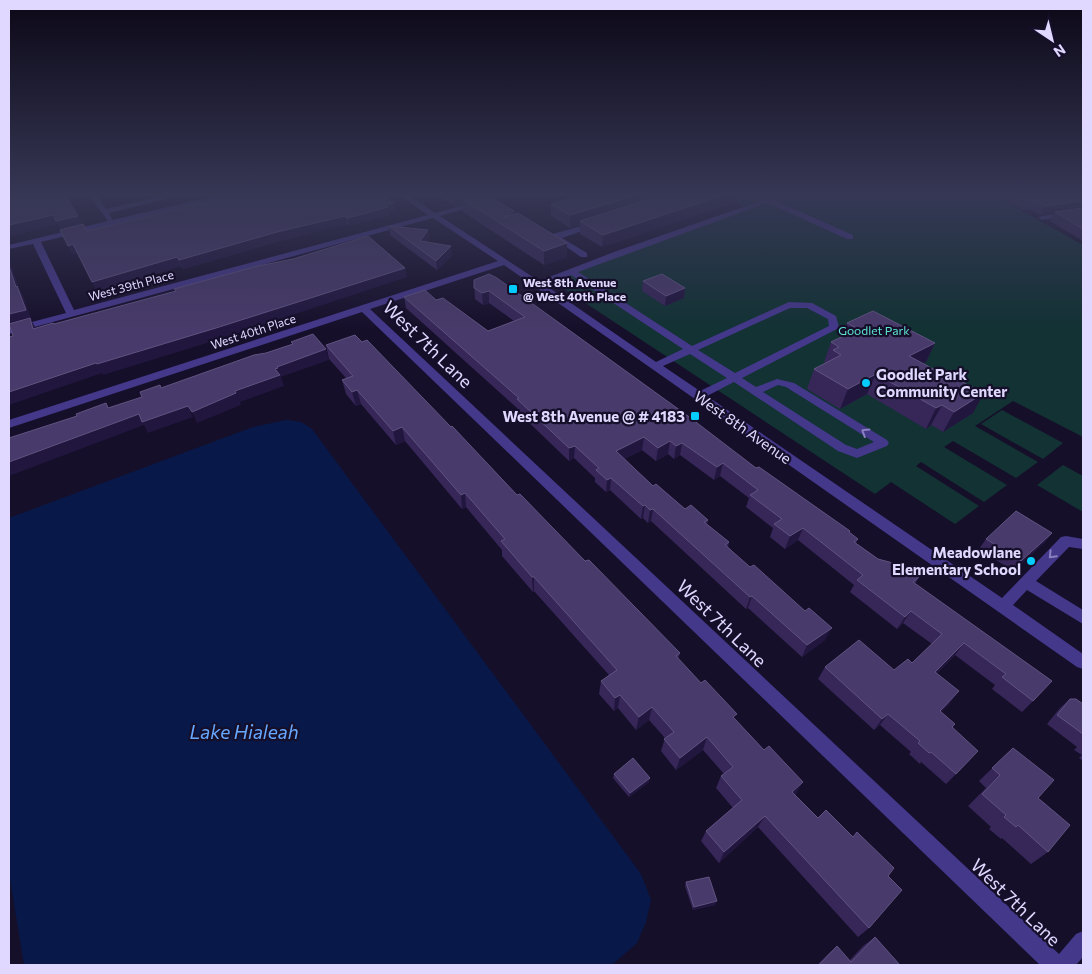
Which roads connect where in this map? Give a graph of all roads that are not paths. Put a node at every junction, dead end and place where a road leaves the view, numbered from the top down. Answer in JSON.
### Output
{"nodes":[{"id":1,"x":43,"y":239,"type":"edge"},
{"id":2,"x":344,"y":239,"type":"edge"},
{"id":3,"x":470,"y":239,"type":"edge"},
{"id":4,"x":558,"y":239,"type":"edge"},
{"id":5,"x":658,"y":239,"type":"edge"},
{"id":6,"x":36,"y":241,"type":"junction"},
{"id":7,"x":9,"y":247,"type":"edge"},
{"id":8,"x":584,"y":255,"type":"dead end"},
{"id":9,"x":505,"y":262,"type":"junction"},
{"id":10,"x":573,"y":273,"type":"junction"},
{"id":11,"x":538,"y":285,"type":"junction"},
{"id":12,"x":363,"y":308,"type":"junction"},
{"id":13,"x":71,"y":314,"type":"junction"},
{"id":14,"x":9,"y":331,"type":"edge"},
{"id":15,"x":691,"y":350,"type":"junction"},
{"id":16,"x":655,"y":366,"type":"junction"},
{"id":17,"x":734,"y":378,"type":"junction"},
{"id":18,"x":756,"y":391,"type":"junction"},
{"id":19,"x":699,"y":396,"type":"junction"},
{"id":20,"x":9,"y":424,"type":"edge"},
{"id":21,"x":1083,"y":544,"type":"edge"},
{"id":22,"x":1026,"y":582,"type":"junction"},
{"id":23,"x":1003,"y":606,"type":"junction"},
{"id":24,"x":1083,"y":618,"type":"edge"},
{"id":25,"x":1083,"y":662,"type":"edge"},
{"id":26,"x":1083,"y":940,"type":"edge"},
{"id":27,"x":1055,"y":965,"type":"edge"},
{"id":28,"x":1063,"y":965,"type":"edge"}],
"edges":[{"from":1,"to":6,"type":"street"},
{"from":2,"to":13,"type":"street","name":"West 39th Place"},
{"from":3,"to":9,"type":"street","name":"West 8th Avenue"},
{"from":4,"to":8,"type":"street"},
{"from":5,"to":10,"type":"street"},
{"from":6,"to":7,"type":"street"},
{"from":6,"to":13,"type":"street"},
{"from":9,"to":11,"type":"street","name":"West 8th Avenue"},
{"from":9,"to":12,"type":"street","name":"West 40th Place"},
{"from":10,"to":11,"type":"street"},
{"from":10,"to":15,"type":"street"},
{"from":11,"to":16,"type":"street","name":"West 8th Avenue"},
{"from":12,"to":20,"type":"street","name":"West 40th Place"},
{"from":12,"to":27,"type":"street","name":"West 7th Lane"},
{"from":13,"to":14,"type":"street","name":"West 39th Place"},
{"from":15,"to":16,"type":"street"},
{"from":15,"to":17,"type":"street"},
{"from":15,"to":17,"type":"street"},
{"from":16,"to":19,"type":"street","name":"West 8th Avenue"},
{"from":17,"to":18,"type":"street"},
{"from":17,"to":19,"type":"street"},
{"from":18,"to":18,"type":"street","one_way":true},
{"from":19,"to":23,"type":"street","name":"West 8th Avenue"},
{"from":21,"to":22,"type":"street","one_way":true},
{"from":22,"to":23,"type":"street"},
{"from":22,"to":24,"type":"street"},
{"from":23,"to":25,"type":"street","name":"West 8th Avenue"},
{"from":26,"to":28,"type":"street"}]}
